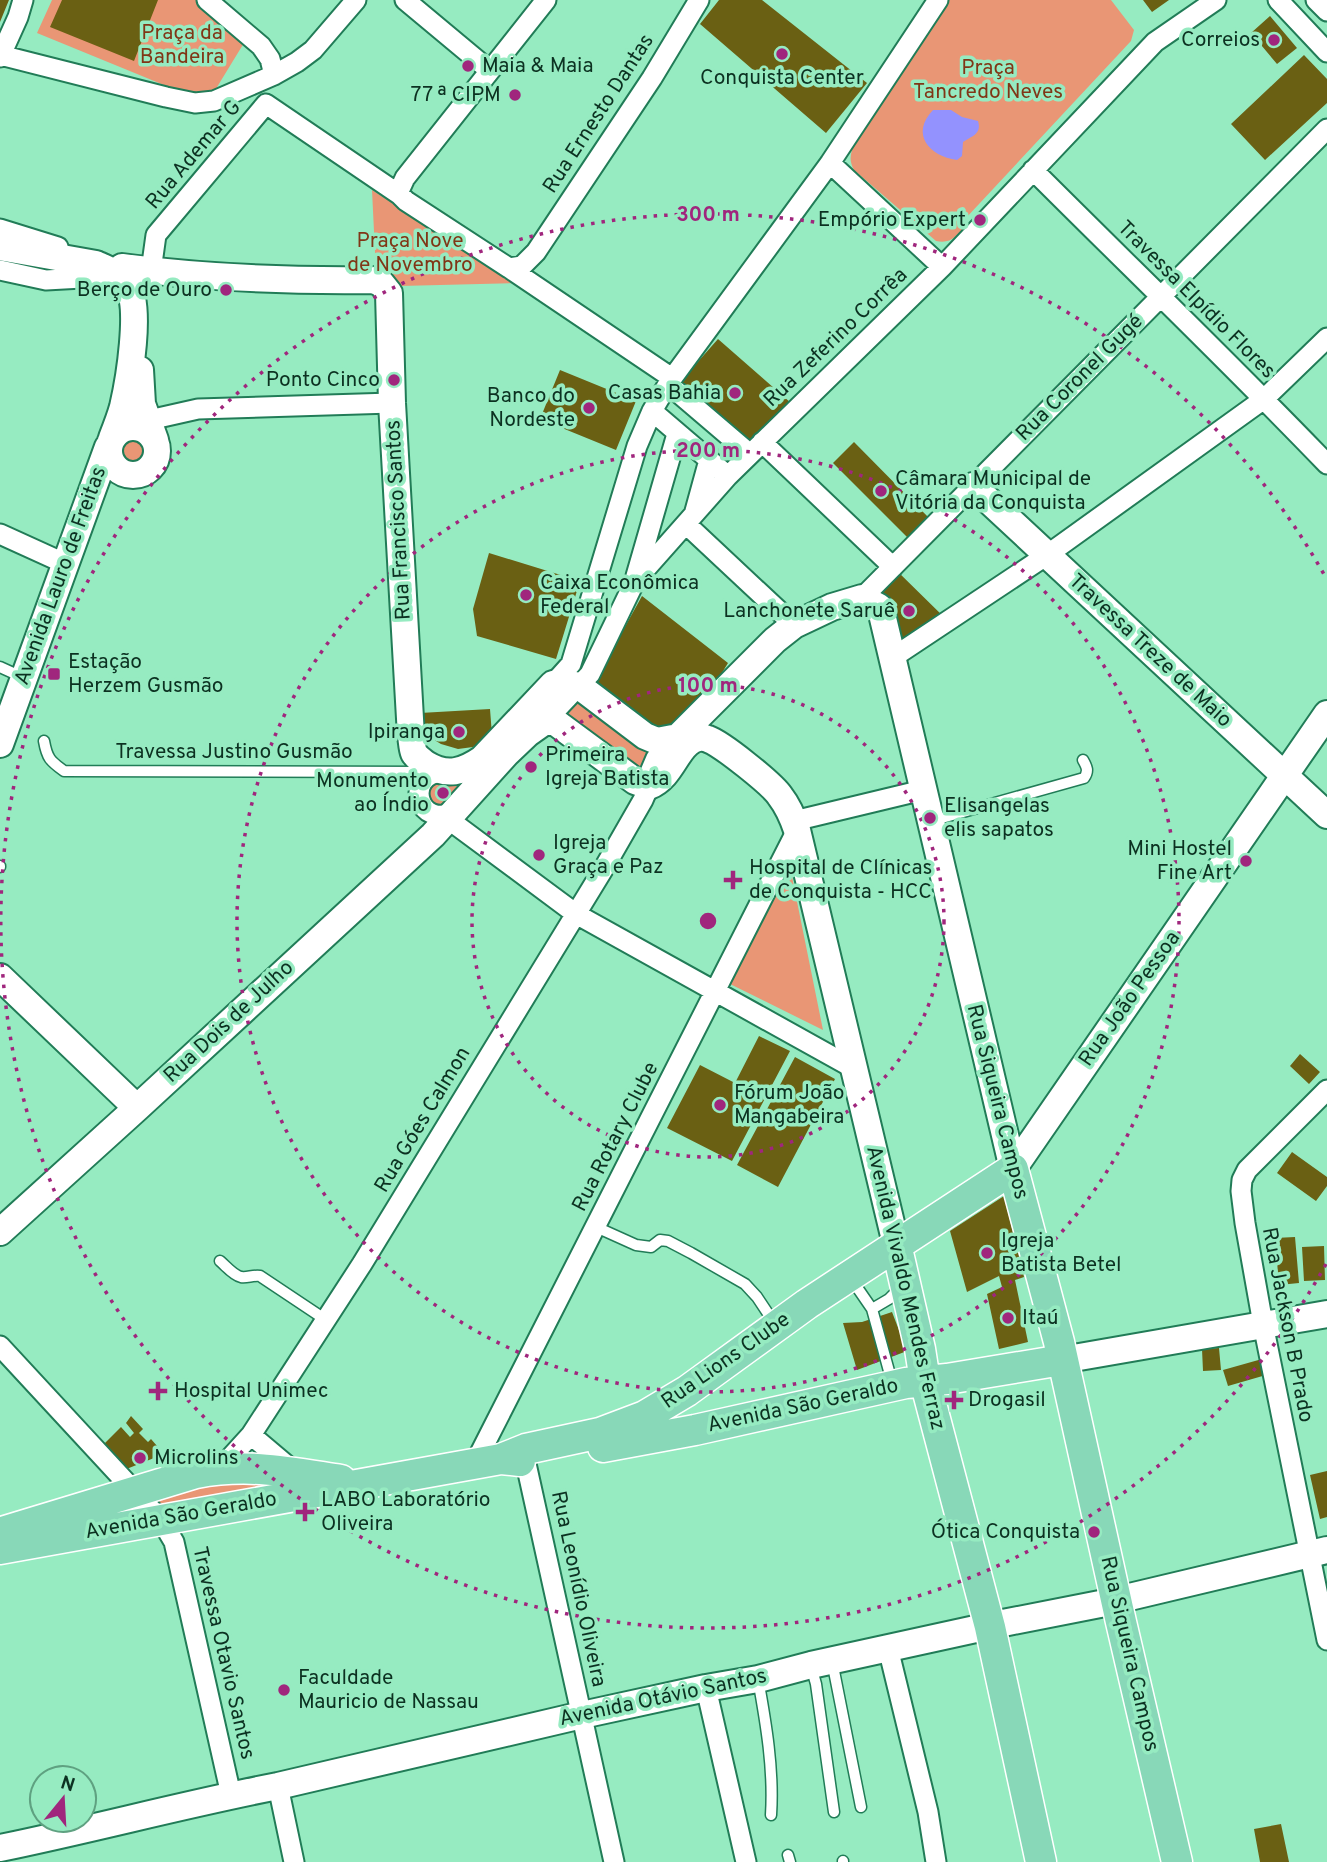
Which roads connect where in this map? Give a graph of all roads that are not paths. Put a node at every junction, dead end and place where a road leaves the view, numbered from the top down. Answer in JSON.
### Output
{"nodes":[{"id":1,"x":23,"y":0,"type":"edge"},
{"id":2,"x":207,"y":0,"type":"edge"},
{"id":3,"x":356,"y":0,"type":"edge"},
{"id":4,"x":405,"y":0,"type":"edge"},
{"id":5,"x":546,"y":0,"type":"edge"},
{"id":6,"x":699,"y":0,"type":"edge"},
{"id":7,"x":1216,"y":0,"type":"edge"},
{"id":8,"x":1278,"y":0,"type":"edge"},
{"id":9,"x":1317,"y":0,"type":"edge"},
{"id":10,"x":931,"y":2,"type":"edge"},
{"id":11,"x":1327,"y":11,"type":"edge"},
{"id":12,"x":1327,"y":52,"type":"edge"},
{"id":13,"x":0,"y":56,"type":"edge"},
{"id":14,"x":489,"y":70,"type":"junction"},
{"id":15,"x":274,"y":75,"type":"junction"},
{"id":16,"x":1327,"y":129,"type":"edge"},
{"id":17,"x":830,"y":163,"type":"junction"},
{"id":18,"x":1033,"y":170,"type":"junction"},
{"id":19,"x":400,"y":195,"type":"junction"},
{"id":20,"x":0,"y":229,"type":"edge"},
{"id":21,"x":0,"y":247,"type":"edge"},
{"id":22,"x":942,"y":267,"type":"junction"},
{"id":23,"x":509,"y":268,"type":"junction"},
{"id":24,"x":0,"y":270,"type":"edge"},
{"id":25,"x":151,"y":271,"type":"junction"},
{"id":26,"x":124,"y":278,"type":"junction"},
{"id":27,"x":0,"y":280,"type":"edge"},
{"id":28,"x":46,"y":280,"type":"junction"},
{"id":29,"x":1160,"y":298,"type":"junction"},
{"id":30,"x":1327,"y":338,"type":"edge"},
{"id":31,"x":670,"y":381,"type":"junction"},
{"id":32,"x":1264,"y":399,"type":"junction"},
{"id":33,"x":392,"y":403,"type":"junction"},
{"id":34,"x":652,"y":411,"type":"junction"},
{"id":35,"x":157,"y":429,"type":"junction"},
{"id":36,"x":677,"y":434,"type":"junction"},
{"id":37,"x":110,"y":443,"type":"junction"},
{"id":38,"x":756,"y":448,"type":"junction"},
{"id":39,"x":709,"y":460,"type":"junction"},
{"id":40,"x":1327,"y":464,"type":"edge"},
{"id":41,"x":728,"y":477,"type":"junction"},
{"id":42,"x":973,"y":486,"type":"junction"},
{"id":43,"x":690,"y":520,"type":"junction"},
{"id":44,"x":0,"y":534,"type":"edge"},
{"id":45,"x":1047,"y":555,"type":"junction"},
{"id":46,"x":66,"y":564,"type":"junction"},
{"id":47,"x":893,"y":567,"type":"junction"},
{"id":48,"x":635,"y":581,"type":"junction"},
{"id":49,"x":862,"y":598,"type":"junction"},
{"id":50,"x":794,"y":625,"type":"junction"},
{"id":51,"x":892,"y":658,"type":"junction"},
{"id":52,"x":0,"y":667,"type":"edge"},
{"id":53,"x":24,"y":678,"type":"junction"},
{"id":54,"x":553,"y":684,"type":"junction"},
{"id":55,"x":579,"y":686,"type":"junction"},
{"id":56,"x":708,"y":708,"type":"junction"},
{"id":57,"x":1327,"y":714,"type":"edge"},
{"id":58,"x":548,"y":723,"type":"junction"},
{"id":59,"x":670,"y":739,"type":"junction"},
{"id":60,"x":44,"y":741,"type":"dead end"},
{"id":61,"x":716,"y":743,"type":"junction"},
{"id":62,"x":0,"y":744,"type":"edge"},
{"id":63,"x":1083,"y":760,"type":"dead end"},
{"id":64,"x":440,"y":771,"type":"junction"},
{"id":65,"x":1285,"y":775,"type":"junction"},
{"id":66,"x":649,"y":786,"type":"junction"},
{"id":67,"x":923,"y":790,"type":"junction"},
{"id":68,"x":455,"y":812,"type":"junction"},
{"id":69,"x":1327,"y":815,"type":"edge"},
{"id":70,"x":931,"y":821,"type":"junction"},
{"id":71,"x":795,"y":825,"type":"junction"},
{"id":72,"x":576,"y":914,"type":"junction"},
{"id":73,"x":0,"y":976,"type":"edge"},
{"id":74,"x":716,"y":991,"type":"junction"},
{"id":75,"x":853,"y":1068,"type":"junction"},
{"id":76,"x":1327,"y":1090,"type":"edge"},
{"id":77,"x":137,"y":1108,"type":"junction"},
{"id":78,"x":1013,"y":1169,"type":"junction"},
{"id":79,"x":596,"y":1227,"type":"junction"},
{"id":80,"x":0,"y":1232,"type":"edge"},
{"id":81,"x":896,"y":1244,"type":"junction"},
{"id":82,"x":220,"y":1261,"type":"dead end"},
{"id":83,"x":850,"y":1277,"type":"junction"},
{"id":84,"x":904,"y":1282,"type":"junction"},
{"id":85,"x":872,"y":1309,"type":"junction"},
{"id":86,"x":1327,"y":1314,"type":"edge"},
{"id":87,"x":326,"y":1320,"type":"junction"},
{"id":88,"x":1263,"y":1324,"type":"junction"},
{"id":89,"x":776,"y":1326,"type":"junction"},
{"id":90,"x":0,"y":1346,"type":"edge"},
{"id":91,"x":1062,"y":1360,"type":"junction"},
{"id":92,"x":925,"y":1381,"type":"junction"},
{"id":93,"x":893,"y":1387,"type":"junction"},
{"id":94,"x":687,"y":1391,"type":"junction"},
{"id":95,"x":695,"y":1430,"type":"junction"},
{"id":96,"x":251,"y":1436,"type":"junction"},
{"id":97,"x":506,"y":1459,"type":"junction"},
{"id":98,"x":221,"y":1468,"type":"junction"},
{"id":99,"x":300,"y":1484,"type":"junction"},
{"id":100,"x":135,"y":1493,"type":"junction"},
{"id":101,"x":161,"y":1520,"type":"junction"},
{"id":102,"x":0,"y":1532,"type":"edge"},
{"id":103,"x":0,"y":1549,"type":"edge"},
{"id":104,"x":1318,"y":1551,"type":"edge"},
{"id":105,"x":1117,"y":1600,"type":"junction"},
{"id":106,"x":990,"y":1627,"type":"junction"},
{"id":107,"x":1327,"y":1640,"type":"edge"},
{"id":108,"x":888,"y":1648,"type":"junction"},
{"id":109,"x":821,"y":1663,"type":"junction"},
{"id":110,"x":758,"y":1679,"type":"junction"},
{"id":111,"x":706,"y":1688,"type":"junction"},
{"id":112,"x":582,"y":1715,"type":"junction"},
{"id":113,"x":278,"y":1786,"type":"junction"},
{"id":114,"x":232,"y":1795,"type":"junction"},
{"id":115,"x":861,"y":1807,"type":"dead end"},
{"id":116,"x":834,"y":1812,"type":"dead end"},
{"id":117,"x":771,"y":1815,"type":"dead end"},
{"id":118,"x":0,"y":1848,"type":"edge"},
{"id":119,"x":294,"y":1862,"type":"edge"},
{"id":120,"x":614,"y":1862,"type":"edge"},
{"id":121,"x":746,"y":1862,"type":"edge"},
{"id":122,"x":936,"y":1862,"type":"edge"},
{"id":123,"x":1041,"y":1862,"type":"edge"},
{"id":124,"x":1177,"y":1862,"type":"edge"}],
"edges":[{"from":1,"to":13,"type":"street"},
{"from":2,"to":15,"type":"street"},
{"from":3,"to":15,"type":"street"},
{"from":4,"to":14,"type":"street"},
{"from":5,"to":14,"type":"street"},
{"from":6,"to":23,"type":"street","name":"Rua Ernesto Dantas"},
{"from":7,"to":18,"type":"street"},
{"from":8,"to":12,"type":"street"},
{"from":9,"to":11,"type":"street"},
{"from":10,"to":17,"type":"street"},
{"from":13,"to":15,"type":"street"},
{"from":14,"to":19,"type":"street"},
{"from":16,"to":29,"type":"street","name":"Rua Coronel Gugé"},
{"from":17,"to":22,"type":"street"},
{"from":17,"to":31,"type":"street"},
{"from":18,"to":22,"type":"street"},
{"from":18,"to":29,"type":"street","name":"Travessa Elpídio Flores"},
{"from":19,"to":23,"type":"street"},
{"from":19,"to":25,"type":"street","name":"Rua Ademar G"},
{"from":20,"to":26,"type":"street"},
{"from":21,"to":26,"type":"street"},
{"from":22,"to":38,"type":"street","name":"Rua Zeferino Corrêa"},
{"from":23,"to":31,"type":"street"},
{"from":24,"to":28,"type":"street"},
{"from":25,"to":26,"type":"street"},
{"from":25,"to":33,"type":"street","name":"Rua Francisco Santos"},
{"from":26,"to":28,"type":"street"},
{"from":26,"to":35,"type":"street"},
{"from":26,"to":37,"type":"street","name":"Avenida Lauro de Freitas"},
{"from":27,"to":28,"type":"street"},
{"from":29,"to":32,"type":"street","name":"Travessa Elpídio Flores"},
{"from":29,"to":42,"type":"street","name":"Rua Coronel Gugé"},
{"from":30,"to":32,"type":"street"},
{"from":31,"to":34,"type":"street"},
{"from":31,"to":38,"type":"street"},
{"from":32,"to":40,"type":"street","name":"Travessa Elpídio Flores"},
{"from":32,"to":45,"type":"street"},
{"from":33,"to":35,"type":"street"},
{"from":33,"to":64,"type":"street","name":"Rua Francisco Santos"},
{"from":34,"to":36,"type":"street"},
{"from":34,"to":54,"type":"street"},
{"from":35,"to":37,"type":"street"},
{"from":35,"to":37,"type":"street"},
{"from":36,"to":39,"type":"street"},
{"from":36,"to":48,"type":"street"},
{"from":37,"to":46,"type":"street","name":"Avenida Lauro de Freitas"},
{"from":38,"to":41,"type":"street","name":"Rua Zeferino Corrêa"},
{"from":38,"to":47,"type":"street"},
{"from":39,"to":41,"type":"street"},
{"from":39,"to":43,"type":"street"},
{"from":41,"to":43,"type":"street","name":"Rua Zeferino Corrêa"},
{"from":42,"to":45,"type":"street","name":"Travessa Treze de Maio"},
{"from":42,"to":47,"type":"street","name":"Rua Coronel Gugé"},
{"from":43,"to":48,"type":"street","name":"Rua Zeferino Corrêa"},
{"from":43,"to":50,"type":"street"},
{"from":44,"to":46,"type":"street"},
{"from":45,"to":51,"type":"street"},
{"from":45,"to":65,"type":"street","name":"Travessa Treze de Maio"},
{"from":46,"to":53,"type":"street","name":"Avenida Lauro de Freitas"},
{"from":47,"to":49,"type":"street","name":"Rua Coronel Gugé"},
{"from":48,"to":55,"type":"street"},
{"from":49,"to":50,"type":"street","name":"Rua Coronel Gugé"},
{"from":49,"to":51,"type":"street","name":"Rua Siqueira Campos"},
{"from":50,"to":56,"type":"street","name":"Rua Coronel Gugé"},
{"from":51,"to":67,"type":"street","name":"Rua Siqueira Campos"},
{"from":52,"to":53,"type":"lane"},
{"from":53,"to":62,"type":"street","name":"Avenida Lauro de Freitas"},
{"from":54,"to":55,"type":"street"},
{"from":54,"to":64,"type":"street"},
{"from":55,"to":58,"type":"street"},
{"from":55,"to":59,"type":"street"},
{"from":56,"to":59,"type":"street","name":"Rua Coronel Gugé"},
{"from":56,"to":61,"type":"street"},
{"from":57,"to":65,"type":"street","name":"Rua João Pessoa"},
{"from":58,"to":66,"type":"street"},
{"from":58,"to":68,"type":"street","name":"Rua Dois de Julho"},
{"from":59,"to":66,"type":"street","name":"Rua Góes Calmon"},
{"from":60,"to":64,"type":"lane","name":"Travessa Justino Gusmão"},
{"from":61,"to":66,"type":"street"},
{"from":61,"to":71,"type":"street","name":"Avenida Vivaldo Mendes Ferraz"},
{"from":63,"to":70,"type":"lane"},
{"from":64,"to":68,"type":"street"},
{"from":64,"to":68,"type":"street"},
{"from":65,"to":69,"type":"street","name":"Travessa Treze de Maio"},
{"from":65,"to":78,"type":"street","name":"Rua João Pessoa"},
{"from":66,"to":72,"type":"street","name":"Rua Góes Calmon"},
{"from":67,"to":70,"type":"street","name":"Rua Siqueira Campos"},
{"from":67,"to":71,"type":"street"},
{"from":68,"to":72,"type":"street"},
{"from":68,"to":77,"type":"street","name":"Rua Dois de Julho"},
{"from":70,"to":78,"type":"street","name":"Rua Siqueira Campos"},
{"from":71,"to":74,"type":"street","name":"Rua Rotary Clube"},
{"from":71,"to":75,"type":"street","name":"Avenida Vivaldo Mendes Ferraz"},
{"from":72,"to":74,"type":"street"},
{"from":72,"to":87,"type":"street","name":"Rua Góes Calmon"},
{"from":73,"to":77,"type":"street"},
{"from":74,"to":75,"type":"street"},
{"from":74,"to":79,"type":"street","name":"Rua Rotary Clube"},
{"from":75,"to":81,"type":"street","name":"Avenida Vivaldo Mendes Ferraz"},
{"from":76,"to":88,"type":"street","name":"Rua Jackson B Prado"},
{"from":77,"to":80,"type":"street","name":"Rua Dois de Julho"},
{"from":78,"to":81,"type":"main road","name":"Rua João Pessoa"},
{"from":78,"to":91,"type":"main road","name":"Rua Siqueira Campos"},
{"from":79,"to":89,"type":"lane"},
{"from":79,"to":97,"type":"street","name":"Rua Rotary Clube"},
{"from":81,"to":83,"type":"main road","name":"Rua Lions Clube"},
{"from":81,"to":84,"type":"main road","name":"Avenida Vivaldo Mendes Ferraz"},
{"from":82,"to":87,"type":"lane"},
{"from":83,"to":85,"type":"lane"},
{"from":83,"to":89,"type":"main road","name":"Rua Lions Clube"},
{"from":84,"to":85,"type":"lane"},
{"from":84,"to":92,"type":"main road","name":"Avenida Vivaldo Mendes Ferraz"},
{"from":85,"to":93,"type":"lane"},
{"from":86,"to":88,"type":"street","name":"Avenida São Geraldo"},
{"from":87,"to":96,"type":"street","name":"Rua Góes Calmon"},
{"from":88,"to":91,"type":"street","name":"Avenida São Geraldo"},
{"from":88,"to":104,"type":"street","name":"Rua Jackson B Prado"},
{"from":89,"to":94,"type":"main road","name":"Rua Lions Clube"},
{"from":90,"to":100,"type":"street","name":"Travessa Otavio Santos"},
{"from":91,"to":92,"type":"main road","name":"Avenida São Geraldo"},
{"from":91,"to":105,"type":"main road","name":"Rua Siqueira Campos"},
{"from":92,"to":93,"type":"main road","name":"Avenida São Geraldo"},
{"from":92,"to":106,"type":"main road","name":"Avenida Vivaldo Mendes Ferraz"},
{"from":93,"to":95,"type":"main road","name":"Avenida São Geraldo"},
{"from":94,"to":95,"type":"main road"},
{"from":94,"to":97,"type":"main road","name":"Rua Lions Clube"},
{"from":95,"to":97,"type":"main road","name":"Avenida São Geraldo"},
{"from":96,"to":98,"type":"street","name":"Rua Góes Calmon"},
{"from":96,"to":99,"type":"street","name":"Avenida São Geraldo"},
{"from":97,"to":99,"type":"main road","name":"Avenida São Geraldo"},
{"from":97,"to":112,"type":"street","name":"Rua Leonídio Oliveira"},
{"from":98,"to":99,"type":"main road","name":"Avenida São Geraldo"},
{"from":98,"to":100,"type":"main road","name":"Avenida São Geraldo"},
{"from":99,"to":101,"type":"main road","name":"Avenida São Geraldo"},
{"from":100,"to":101,"type":"street","name":"Travessa Otavio Santos"},
{"from":100,"to":102,"type":"main road","name":"Avenida São Geraldo"},
{"from":101,"to":103,"type":"main road","name":"Avenida São Geraldo"},
{"from":101,"to":114,"type":"street","name":"Travessa Otavio Santos"},
{"from":104,"to":105,"type":"street","name":"Avenida Otávio Santos"},
{"from":104,"to":107,"type":"street","name":"Rua Jackson B Prado"},
{"from":105,"to":106,"type":"street","name":"Avenida Otávio Santos"},
{"from":105,"to":124,"type":"main road","name":"Rua Siqueira Campos"},
{"from":106,"to":108,"type":"street","name":"Avenida Otávio Santos"},
{"from":106,"to":123,"type":"main road","name":"Avenida Vivaldo Mendes Ferraz"},
{"from":108,"to":109,"type":"street","name":"Avenida Otávio Santos"},
{"from":108,"to":122,"type":"street"},
{"from":109,"to":110,"type":"street","name":"Avenida Otávio Santos"},
{"from":109,"to":115,"type":"lane"},
{"from":109,"to":116,"type":"lane"},
{"from":110,"to":111,"type":"street","name":"Avenida Otávio Santos"},
{"from":110,"to":117,"type":"lane"},
{"from":111,"to":112,"type":"street","name":"Avenida Otávio Santos"},
{"from":111,"to":121,"type":"street"},
{"from":112,"to":113,"type":"street","name":"Avenida Otávio Santos"},
{"from":112,"to":120,"type":"street","name":"Rua Leonídio Oliveira"},
{"from":113,"to":114,"type":"street","name":"Avenida Otávio Santos"},
{"from":113,"to":119,"type":"street"},
{"from":114,"to":118,"type":"street","name":"Avenida Otávio Santos"}]}
